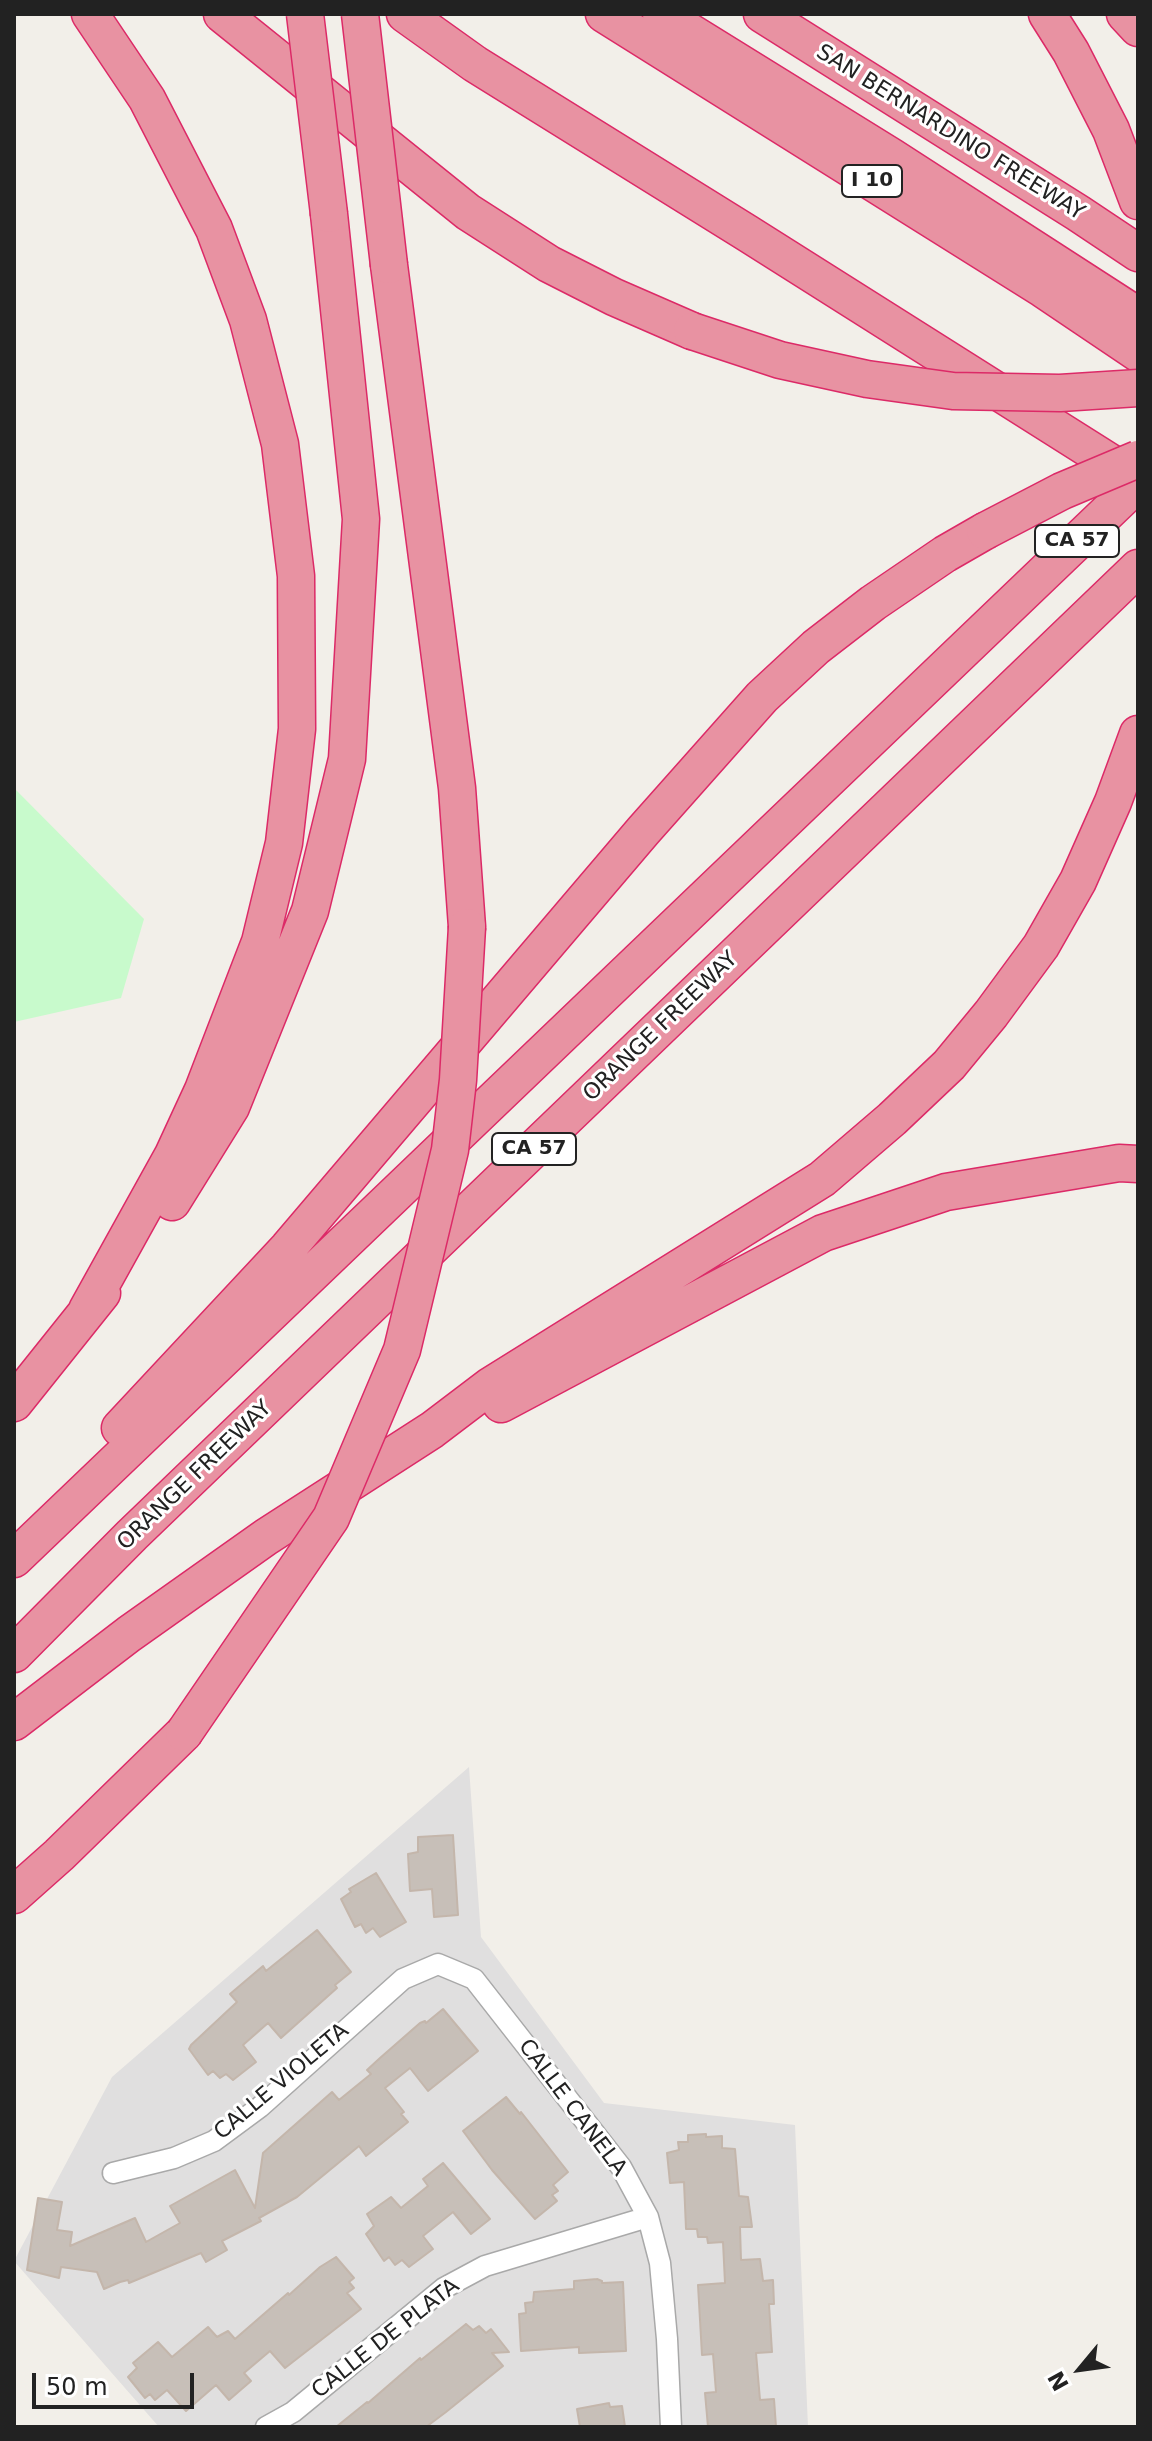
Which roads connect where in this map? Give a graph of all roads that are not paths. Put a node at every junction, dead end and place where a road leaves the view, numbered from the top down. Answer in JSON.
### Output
{"nodes":[{"id":1,"x":90,"y":14,"type":"edge"},
{"id":2,"x":222,"y":14,"type":"edge"},
{"id":3,"x":305,"y":14,"type":"edge"},
{"id":4,"x":360,"y":14,"type":"edge"},
{"id":5,"x":405,"y":14,"type":"edge"},
{"id":6,"x":604,"y":14,"type":"edge"},
{"id":7,"x":661,"y":14,"type":"edge"},
{"id":8,"x":762,"y":14,"type":"edge"},
{"id":9,"x":1047,"y":14,"type":"edge"},
{"id":10,"x":1125,"y":14,"type":"edge"},
{"id":11,"x":1138,"y":28,"type":"edge"},
{"id":12,"x":1138,"y":201,"type":"edge"},
{"id":13,"x":1138,"y":253,"type":"edge"},
{"id":14,"x":1138,"y":316,"type":"edge"},
{"id":15,"x":1138,"y":353,"type":"edge"},
{"id":16,"x":1138,"y":388,"type":"edge"},
{"id":17,"x":1138,"y":459,"type":"edge"},
{"id":18,"x":1138,"y":481,"type":"edge"},
{"id":19,"x":1138,"y":568,"type":"edge"},
{"id":20,"x":1138,"y":734,"type":"edge"},
{"id":21,"x":1138,"y":1164,"type":"edge"},
{"id":22,"x":87,"y":1310,"type":"junction"},
{"id":23,"x":14,"y":1403,"type":"edge"},
{"id":24,"x":432,"y":1430,"type":"junction"},
{"id":25,"x":14,"y":1550,"type":"edge"},
{"id":26,"x":14,"y":1559,"type":"edge"},
{"id":27,"x":14,"y":1654,"type":"edge"},
{"id":28,"x":14,"y":1722,"type":"edge"},
{"id":29,"x":14,"y":1895,"type":"edge"},
{"id":30,"x":438,"y":1964,"type":"joint"},
{"id":31,"x":113,"y":2173,"type":"dead end"},
{"id":32,"x":648,"y":2217,"type":"junction"},
{"id":33,"x":266,"y":2427,"type":"edge"},
{"id":34,"x":671,"y":2427,"type":"edge"}],
"edges":[{"from":1,"to":22,"type":"highway"},
{"from":2,"to":16,"type":"highway","bridge":true},
{"from":3,"to":22,"type":"highway","bridge":true},
{"from":4,"to":29,"type":"highway","bridge":true},
{"from":5,"to":18,"type":"highway"},
{"from":6,"to":15,"type":"highway","number":"I 10"},
{"from":7,"to":14,"type":"highway"},
{"from":8,"to":13,"type":"highway","name":"SAN BERNARDINO FREEWAY"},
{"from":9,"to":12,"type":"highway"},
{"from":10,"to":11,"type":"highway"},
{"from":17,"to":25,"type":"highway","bridge":true},
{"from":18,"to":26,"type":"highway","number":"CA 57"},
{"from":19,"to":27,"type":"highway","name":"ORANGE FREEWAY","number":"CA 57"},
{"from":20,"to":24,"type":"highway"},
{"from":21,"to":24,"type":"highway"},
{"from":22,"to":23,"type":"highway"},
{"from":24,"to":28,"type":"highway"},
{"from":30,"to":31,"type":"street","name":"CALLE VIOLETA"},
{"from":30,"to":32,"type":"street","name":"CALLE CANELA"},
{"from":32,"to":33,"type":"street","name":"CALLE DE PLATA"},
{"from":32,"to":34,"type":"street","name":"CALLE CANELA"}]}
